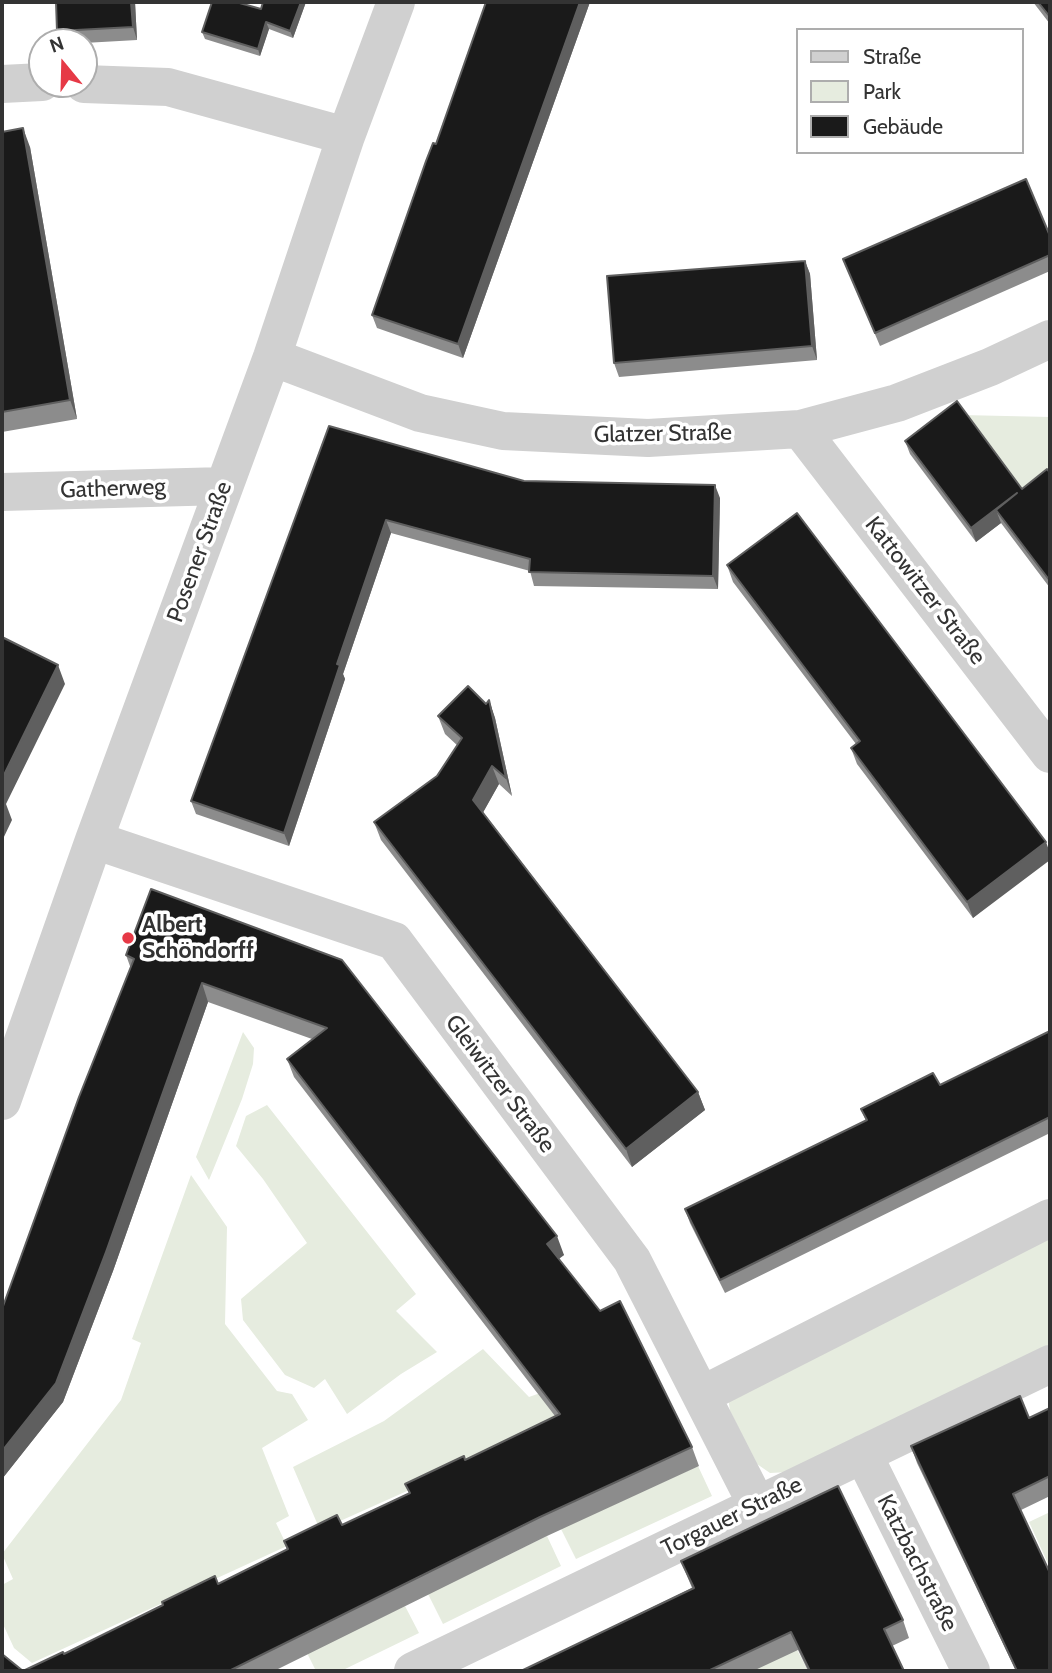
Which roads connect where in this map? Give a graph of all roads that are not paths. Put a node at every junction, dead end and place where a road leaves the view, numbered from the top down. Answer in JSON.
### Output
{"nodes":[{"id":1,"x":396,"y":2,"type":"edge"},
{"id":2,"x":28,"y":83,"type":"edge"},
{"id":3,"x":2,"y":84,"type":"edge"},
{"id":4,"x":98,"y":85,"type":"edge"},
{"id":5,"x":346,"y":136,"type":"junction"},
{"id":6,"x":1050,"y":339,"type":"edge"},
{"id":7,"x":272,"y":357,"type":"junction"},
{"id":8,"x":800,"y":429,"type":"junction"},
{"id":9,"x":224,"y":486,"type":"junction"},
{"id":10,"x":2,"y":492,"type":"edge"},
{"id":11,"x":1050,"y":754,"type":"edge"},
{"id":12,"x":94,"y":840,"type":"junction"},
{"id":13,"x":2,"y":1101,"type":"edge"},
{"id":14,"x":1050,"y":1218,"type":"edge"},
{"id":15,"x":1050,"y":1364,"type":"edge"},
{"id":16,"x":702,"y":1395,"type":"junction"},
{"id":17,"x":863,"y":1454,"type":"junction"},
{"id":18,"x":757,"y":1505,"type":"junction"},
{"id":19,"x":413,"y":1671,"type":"edge"},
{"id":20,"x":971,"y":1671,"type":"edge"}],
"edges":[{"from":1,"to":5,"type":"street","name":"Posener Straße"},
{"from":2,"to":3,"type":"street"},
{"from":4,"to":5,"type":"street"},
{"from":5,"to":7,"type":"street","name":"Posener Straße"},
{"from":6,"to":8,"type":"street","name":"Glatzer Straße"},
{"from":7,"to":8,"type":"street","name":"Glatzer Straße"},
{"from":7,"to":9,"type":"street","name":"Posener Straße"},
{"from":8,"to":11,"type":"street","name":"Kattowitzer Straße"},
{"from":9,"to":10,"type":"street","name":"Gatherweg"},
{"from":9,"to":12,"type":"street","name":"Posener Straße"},
{"from":12,"to":13,"type":"street","name":"Posener Straße"},
{"from":12,"to":16,"type":"street","name":"Gleiwitzer Straße"},
{"from":14,"to":16,"type":"street"},
{"from":15,"to":17,"type":"street","name":"Torgauer Straße"},
{"from":16,"to":18,"type":"street","name":"Gleiwitzer Straße"},
{"from":17,"to":18,"type":"street","name":"Torgauer Straße"},
{"from":17,"to":20,"type":"street","name":"Katzbachstraße"},
{"from":18,"to":19,"type":"street","name":"Torgauer Straße"}]}
